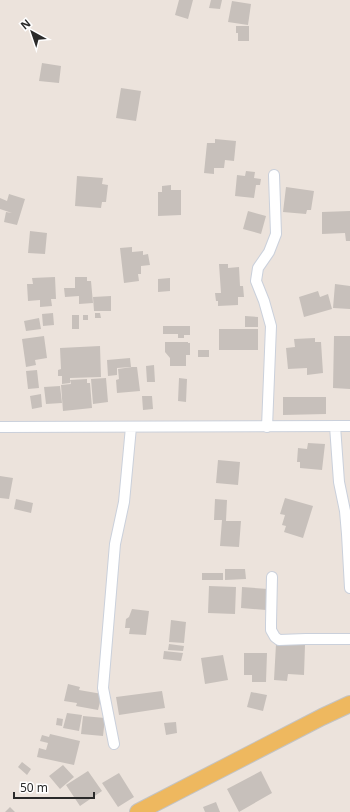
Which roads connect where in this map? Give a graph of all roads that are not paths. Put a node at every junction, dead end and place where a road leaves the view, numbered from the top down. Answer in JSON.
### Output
{"nodes":[{"id":1,"x":274,"y":174,"type":"dead end"},
{"id":2,"x":335,"y":426,"type":"junction"},
{"id":3,"x":350,"y":426,"type":"edge"},
{"id":4,"x":0,"y":427,"type":"edge"},
{"id":5,"x":131,"y":427,"type":"junction"},
{"id":6,"x":267,"y":427,"type":"junction"},
{"id":7,"x":272,"y":577,"type":"dead end"},
{"id":8,"x":350,"y":588,"type":"edge"},
{"id":9,"x":350,"y":639,"type":"edge"},
{"id":10,"x":350,"y":704,"type":"edge"},
{"id":11,"x":114,"y":744,"type":"dead end"},
{"id":12,"x":138,"y":812,"type":"edge"}],
"edges":[{"from":1,"to":6,"type":"street"},
{"from":2,"to":3,"type":"street"},
{"from":2,"to":6,"type":"street"},
{"from":2,"to":8,"type":"street"},
{"from":4,"to":5,"type":"street"},
{"from":5,"to":6,"type":"street"},
{"from":5,"to":11,"type":"street"},
{"from":7,"to":9,"type":"street"},
{"from":10,"to":12,"type":"main road"}]}
